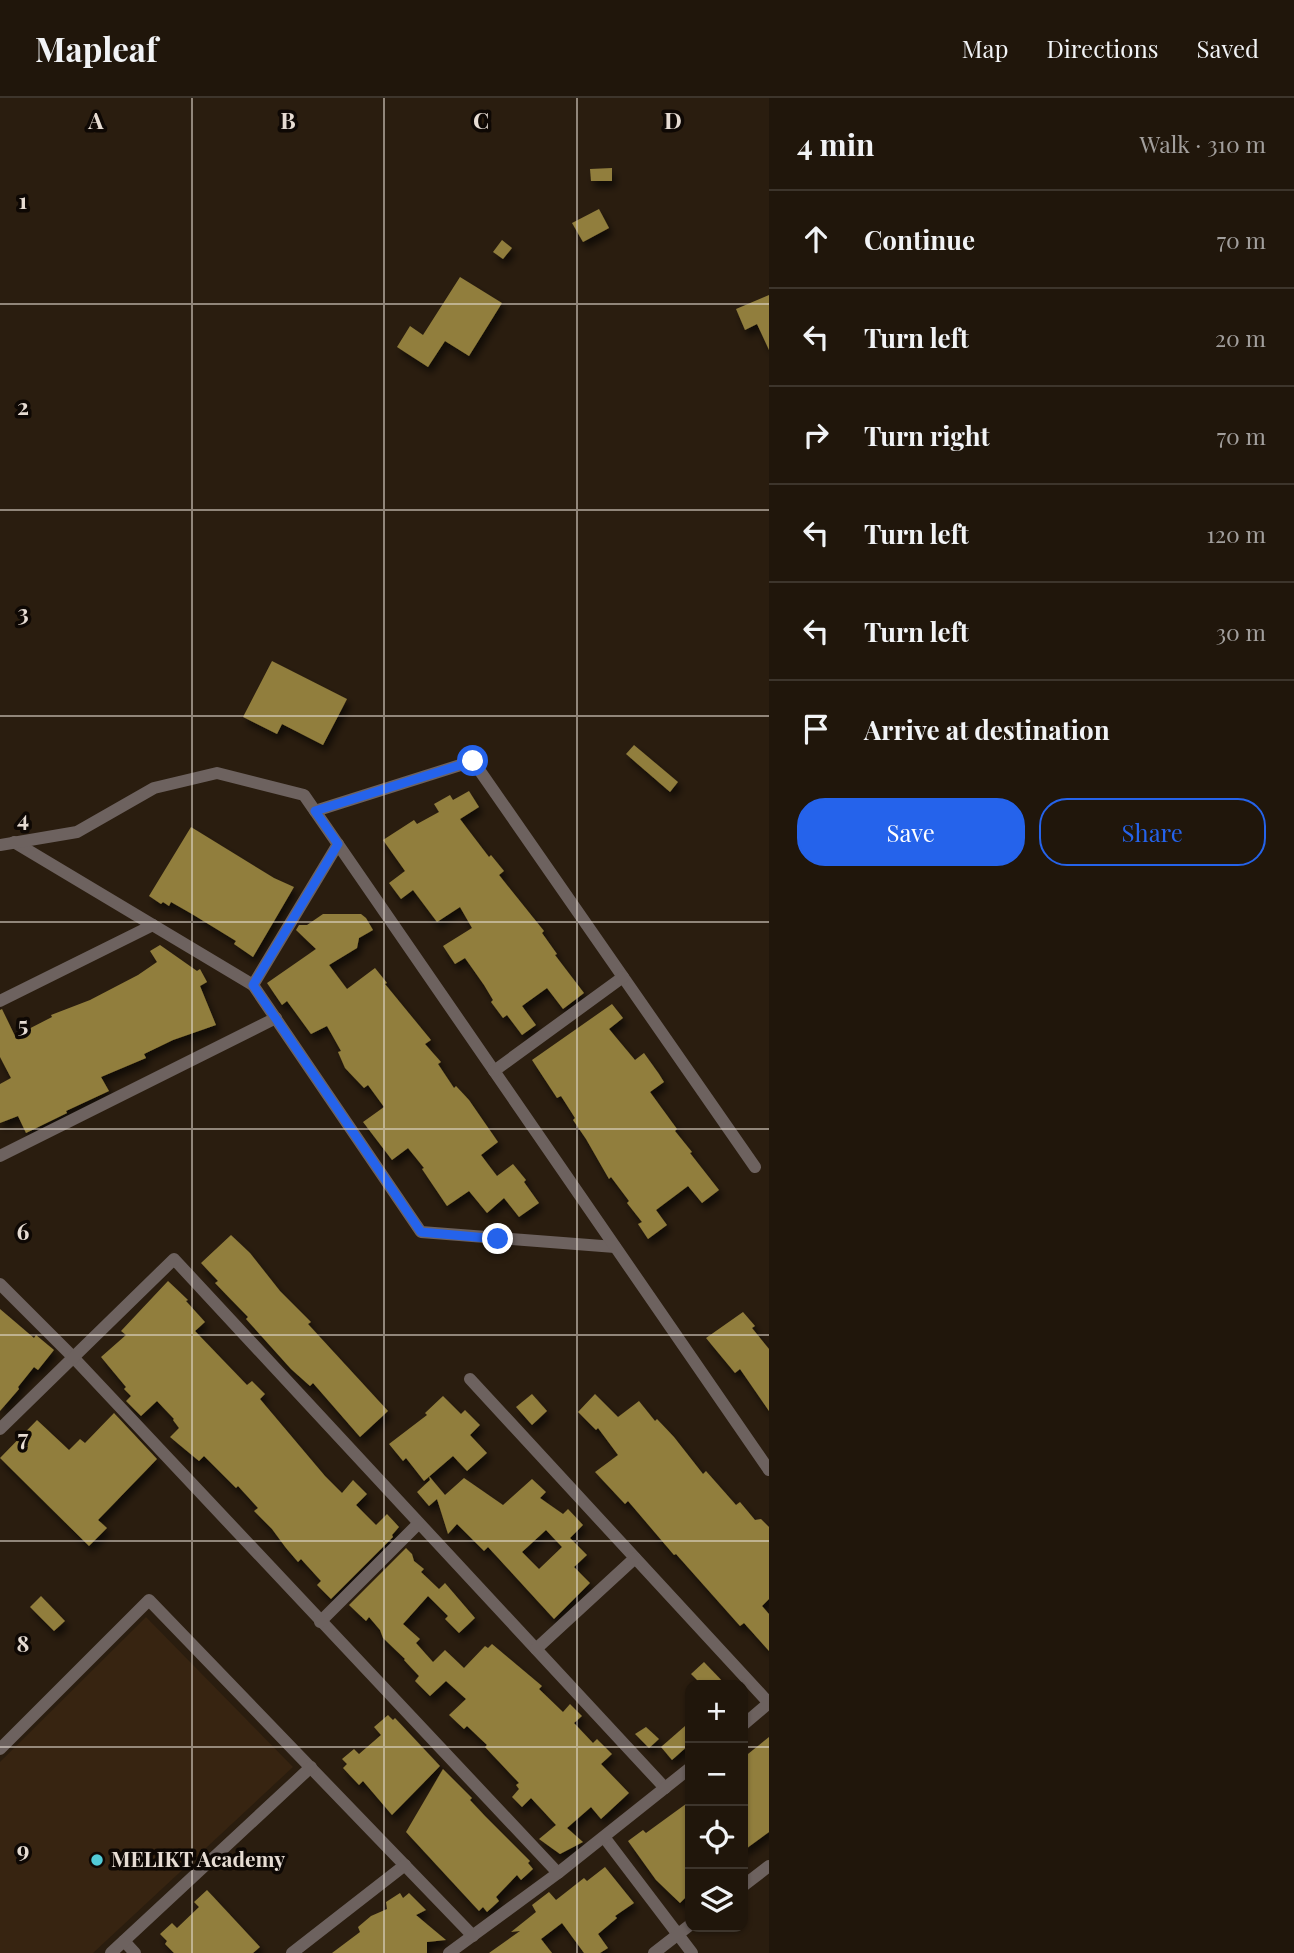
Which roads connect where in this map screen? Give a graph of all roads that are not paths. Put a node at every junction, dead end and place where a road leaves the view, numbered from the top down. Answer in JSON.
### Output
{"nodes":[{"id":1,"x":315,"y":811,"type":"junction"},
{"id":2,"x":14,"y":842,"type":"junction"},
{"id":3,"x":338,"y":844,"type":"junction"},
{"id":4,"x":0,"y":845,"type":"edge"},
{"id":5,"x":153,"y":925,"type":"junction"},
{"id":6,"x":623,"y":977,"type":"junction"},
{"id":7,"x":253,"y":985,"type":"junction"},
{"id":8,"x":0,"y":1001,"type":"edge"},
{"id":9,"x":276,"y":1018,"type":"junction"},
{"id":10,"x":494,"y":1070,"type":"junction"},
{"id":11,"x":0,"y":1156,"type":"edge"},
{"id":12,"x":755,"y":1167,"type":"dead end"},
{"id":13,"x":615,"y":1247,"type":"junction"},
{"id":14,"x":0,"y":1284,"type":"edge"},
{"id":15,"x":72,"y":1356,"type":"junction"},
{"id":16,"x":470,"y":1379,"type":"dead end"},
{"id":17,"x":0,"y":1429,"type":"edge"},
{"id":18,"x":769,"y":1470,"type":"edge"},
{"id":19,"x":418,"y":1524,"type":"junction"},
{"id":20,"x":635,"y":1558,"type":"junction"},
{"id":21,"x":320,"y":1622,"type":"junction"},
{"id":22,"x":536,"y":1649,"type":"junction"},
{"id":23,"x":748,"y":1680,"type":"edge"},
{"id":24,"x":748,"y":1680,"type":"edge"},
{"id":25,"x":748,"y":1721,"type":"edge"},
{"id":26,"x":0,"y":1749,"type":"edge"},
{"id":27,"x":311,"y":1767,"type":"junction"},
{"id":28,"x":685,"y":1772,"type":"edge"},
{"id":29,"x":665,"y":1788,"type":"junction"},
{"id":30,"x":604,"y":1837,"type":"junction"},
{"id":31,"x":405,"y":1865,"type":"junction"},
{"id":32,"x":769,"y":1866,"type":"edge"},
{"id":33,"x":558,"y":1873,"type":"junction"},
{"id":34,"x":748,"y":1882,"type":"edge"},
{"id":35,"x":685,"y":1930,"type":"edge"},
{"id":36,"x":678,"y":1935,"type":"junction"},
{"id":37,"x":472,"y":1936,"type":"junction"},
{"id":38,"x":124,"y":1941,"type":"junction"},
{"id":39,"x":111,"y":1953,"type":"edge"},
{"id":40,"x":135,"y":1953,"type":"edge"},
{"id":41,"x":292,"y":1953,"type":"edge"},
{"id":42,"x":449,"y":1953,"type":"edge"},
{"id":43,"x":654,"y":1953,"type":"edge"},
{"id":44,"x":692,"y":1953,"type":"edge"}],
"edges":[{"from":1,"to":2,"type":"street"},
{"from":1,"to":3,"type":"street"},
{"from":1,"to":6,"type":"street"},
{"from":2,"to":4,"type":"street"},
{"from":2,"to":5,"type":"street"},
{"from":3,"to":7,"type":"street"},
{"from":3,"to":10,"type":"street"},
{"from":5,"to":7,"type":"street"},
{"from":5,"to":8,"type":"street"},
{"from":6,"to":10,"type":"street"},
{"from":6,"to":12,"type":"street"},
{"from":7,"to":9,"type":"street"},
{"from":9,"to":11,"type":"street"},
{"from":9,"to":13,"type":"street"},
{"from":10,"to":13,"type":"street"},
{"from":13,"to":18,"type":"street"},
{"from":14,"to":15,"type":"street"},
{"from":15,"to":17,"type":"street"},
{"from":15,"to":19,"type":"street"},
{"from":15,"to":21,"type":"street"},
{"from":16,"to":20,"type":"street"},
{"from":19,"to":21,"type":"street"},
{"from":19,"to":22,"type":"street"},
{"from":20,"to":22,"type":"street"},
{"from":20,"to":23,"type":"street"},
{"from":21,"to":33,"type":"street"},
{"from":22,"to":29,"type":"street"},
{"from":24,"to":25,"type":"street"},
{"from":26,"to":27,"type":"street"},
{"from":27,"to":31,"type":"street"},
{"from":27,"to":38,"type":"street"},
{"from":28,"to":29,"type":"street"},
{"from":29,"to":30,"type":"street"},
{"from":30,"to":33,"type":"street"},
{"from":30,"to":36,"type":"street"},
{"from":31,"to":37,"type":"street"},
{"from":31,"to":41,"type":"street"},
{"from":32,"to":34,"type":"street"},
{"from":33,"to":37,"type":"street"},
{"from":35,"to":36,"type":"street"},
{"from":36,"to":43,"type":"street"},
{"from":36,"to":44,"type":"street"},
{"from":37,"to":42,"type":"street"},
{"from":38,"to":39,"type":"street"},
{"from":38,"to":40,"type":"street"}]}
